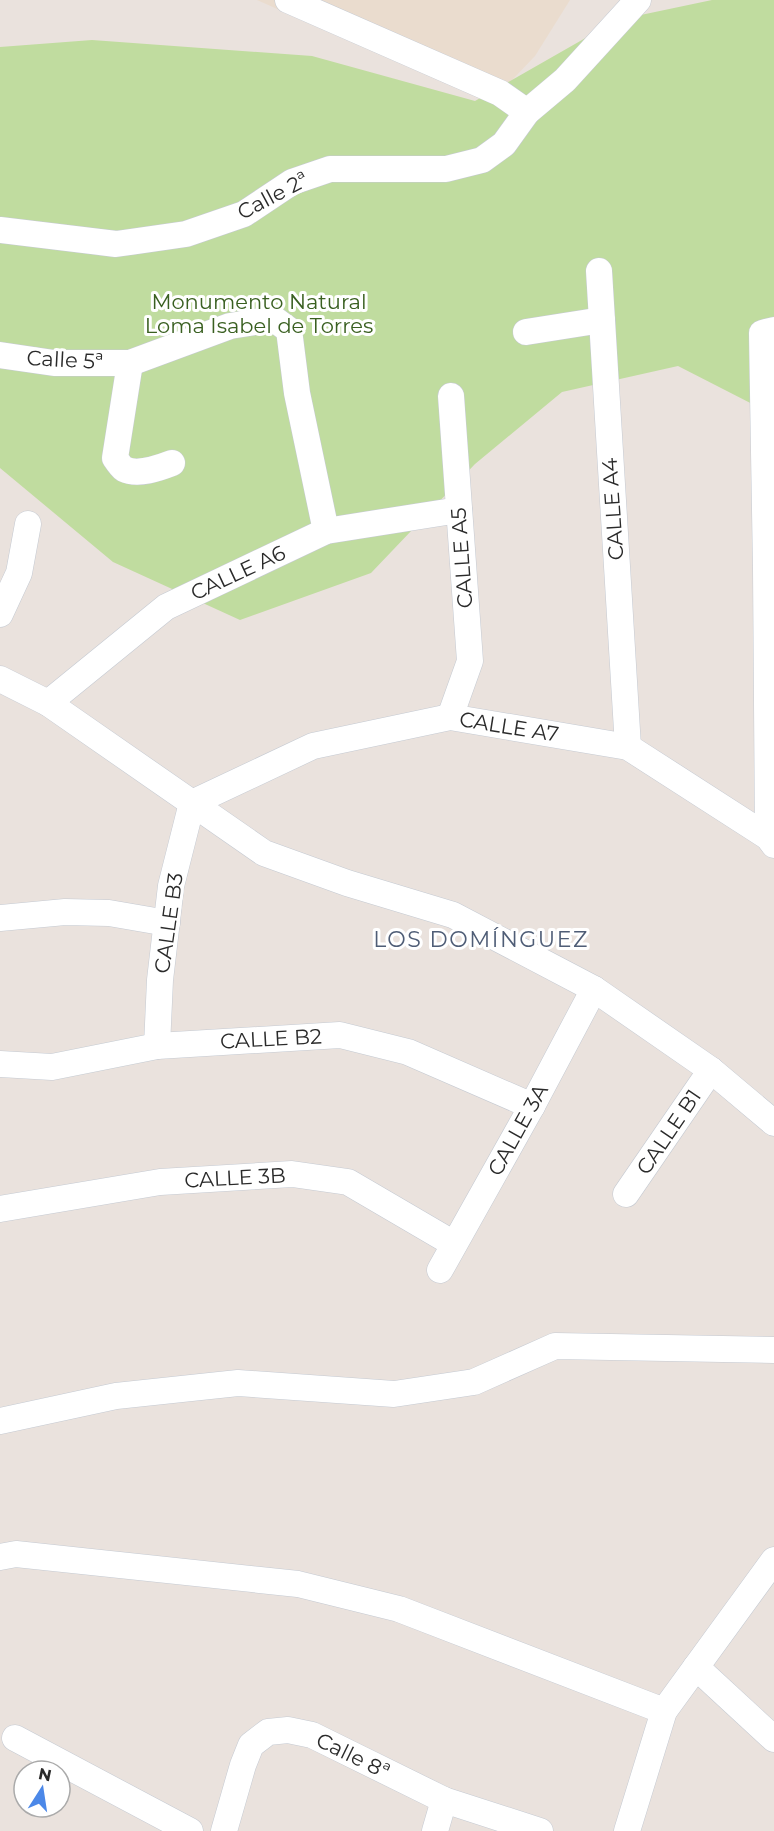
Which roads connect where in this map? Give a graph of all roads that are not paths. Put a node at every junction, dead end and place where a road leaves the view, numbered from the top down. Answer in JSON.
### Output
{"nodes":[{"id":1,"x":288,"y":0,"type":"edge"},
{"id":2,"x":638,"y":0,"type":"edge"},
{"id":3,"x":527,"y":112,"type":"junction"},
{"id":4,"x":0,"y":230,"type":"edge"},
{"id":5,"x":599,"y":271,"type":"dead end"},
{"id":6,"x":602,"y":320,"type":"junction"},
{"id":7,"x":526,"y":332,"type":"dead end"},
{"id":8,"x":768,"y":332,"type":"edge"},
{"id":9,"x":0,"y":355,"type":"edge"},
{"id":10,"x":130,"y":363,"type":"junction"},
{"id":11,"x":451,"y":396,"type":"dead end"},
{"id":12,"x":172,"y":463,"type":"dead end"},
{"id":13,"x":459,"y":510,"type":"junction"},
{"id":14,"x":28,"y":524,"type":"dead end"},
{"id":15,"x":326,"y":531,"type":"junction"},
{"id":16,"x":0,"y":614,"type":"edge"},
{"id":17,"x":0,"y":680,"type":"edge"},
{"id":18,"x":48,"y":703,"type":"junction"},
{"id":19,"x":450,"y":717,"type":"junction"},
{"id":20,"x":628,"y":747,"type":"junction"},
{"id":21,"x":192,"y":803,"type":"junction"},
{"id":22,"x":771,"y":841,"type":"edge"},
{"id":23,"x":0,"y":918,"type":"edge"},
{"id":24,"x":166,"y":923,"type":"junction"},
{"id":25,"x":594,"y":988,"type":"junction"},
{"id":26,"x":157,"y":1046,"type":"junction"},
{"id":27,"x":0,"y":1064,"type":"edge"},
{"id":28,"x":711,"y":1070,"type":"junction"},
{"id":29,"x":532,"y":1106,"type":"junction"},
{"id":30,"x":774,"y":1123,"type":"edge"},
{"id":31,"x":626,"y":1194,"type":"dead end"},
{"id":32,"x":0,"y":1209,"type":"edge"},
{"id":33,"x":454,"y":1244,"type":"junction"},
{"id":34,"x":440,"y":1270,"type":"dead end"},
{"id":35,"x":774,"y":1350,"type":"edge"},
{"id":36,"x":0,"y":1421,"type":"edge"},
{"id":37,"x":0,"y":1557,"type":"edge"},
{"id":38,"x":774,"y":1560,"type":"edge"},
{"id":39,"x":696,"y":1666,"type":"junction"},
{"id":40,"x":664,"y":1711,"type":"junction"},
{"id":41,"x":15,"y":1738,"type":"dead end"},
{"id":42,"x":774,"y":1739,"type":"edge"},
{"id":43,"x":444,"y":1800,"type":"junction"},
{"id":44,"x":190,"y":1831,"type":"edge"},
{"id":45,"x":224,"y":1831,"type":"edge"},
{"id":46,"x":435,"y":1831,"type":"edge"},
{"id":47,"x":540,"y":1831,"type":"edge"},
{"id":48,"x":627,"y":1831,"type":"edge"}],
"edges":[{"from":1,"to":3,"type":"street"},
{"from":2,"to":3,"type":"street","name":"Calle 2ª"},
{"from":3,"to":4,"type":"street","name":"Calle 2ª"},
{"from":5,"to":6,"type":"street","name":"CALLE A4"},
{"from":6,"to":7,"type":"street"},
{"from":6,"to":20,"type":"street","name":"CALLE A4"},
{"from":8,"to":22,"type":"street"},
{"from":9,"to":10,"type":"street","name":"Calle 5ª"},
{"from":10,"to":12,"type":"street"},
{"from":10,"to":15,"type":"street"},
{"from":11,"to":13,"type":"street","name":"CALLE A5"},
{"from":13,"to":15,"type":"street","name":"CALLE A6"},
{"from":13,"to":19,"type":"street","name":"CALLE A5"},
{"from":14,"to":16,"type":"street"},
{"from":15,"to":18,"type":"street","name":"CALLE A6"},
{"from":17,"to":18,"type":"street"},
{"from":18,"to":21,"type":"street"},
{"from":19,"to":20,"type":"street","name":"CALLE A7"},
{"from":19,"to":21,"type":"street","name":"CALLE A7"},
{"from":20,"to":22,"type":"street","name":"CALLE A7"},
{"from":21,"to":24,"type":"street","name":"CALLE B3"},
{"from":21,"to":25,"type":"street"},
{"from":23,"to":24,"type":"street"},
{"from":24,"to":26,"type":"street","name":"CALLE B3"},
{"from":25,"to":28,"type":"street"},
{"from":25,"to":29,"type":"street","name":"CALLE 3A"},
{"from":26,"to":27,"type":"street","name":"CALLE B2"},
{"from":26,"to":29,"type":"street","name":"CALLE B2"},
{"from":28,"to":30,"type":"street"},
{"from":28,"to":31,"type":"street","name":"CALLE B1"},
{"from":29,"to":33,"type":"street","name":"CALLE 3A"},
{"from":32,"to":33,"type":"street","name":"CALLE 3B"},
{"from":33,"to":34,"type":"street","name":"CALLE 3A"},
{"from":35,"to":36,"type":"street"},
{"from":37,"to":40,"type":"street"},
{"from":38,"to":39,"type":"street"},
{"from":39,"to":40,"type":"street"},
{"from":39,"to":42,"type":"street"},
{"from":40,"to":48,"type":"street"},
{"from":41,"to":44,"type":"street"},
{"from":43,"to":45,"type":"street","name":"Calle 8ª"},
{"from":43,"to":46,"type":"street"},
{"from":43,"to":47,"type":"street","name":"Calle 8ª"}]}
